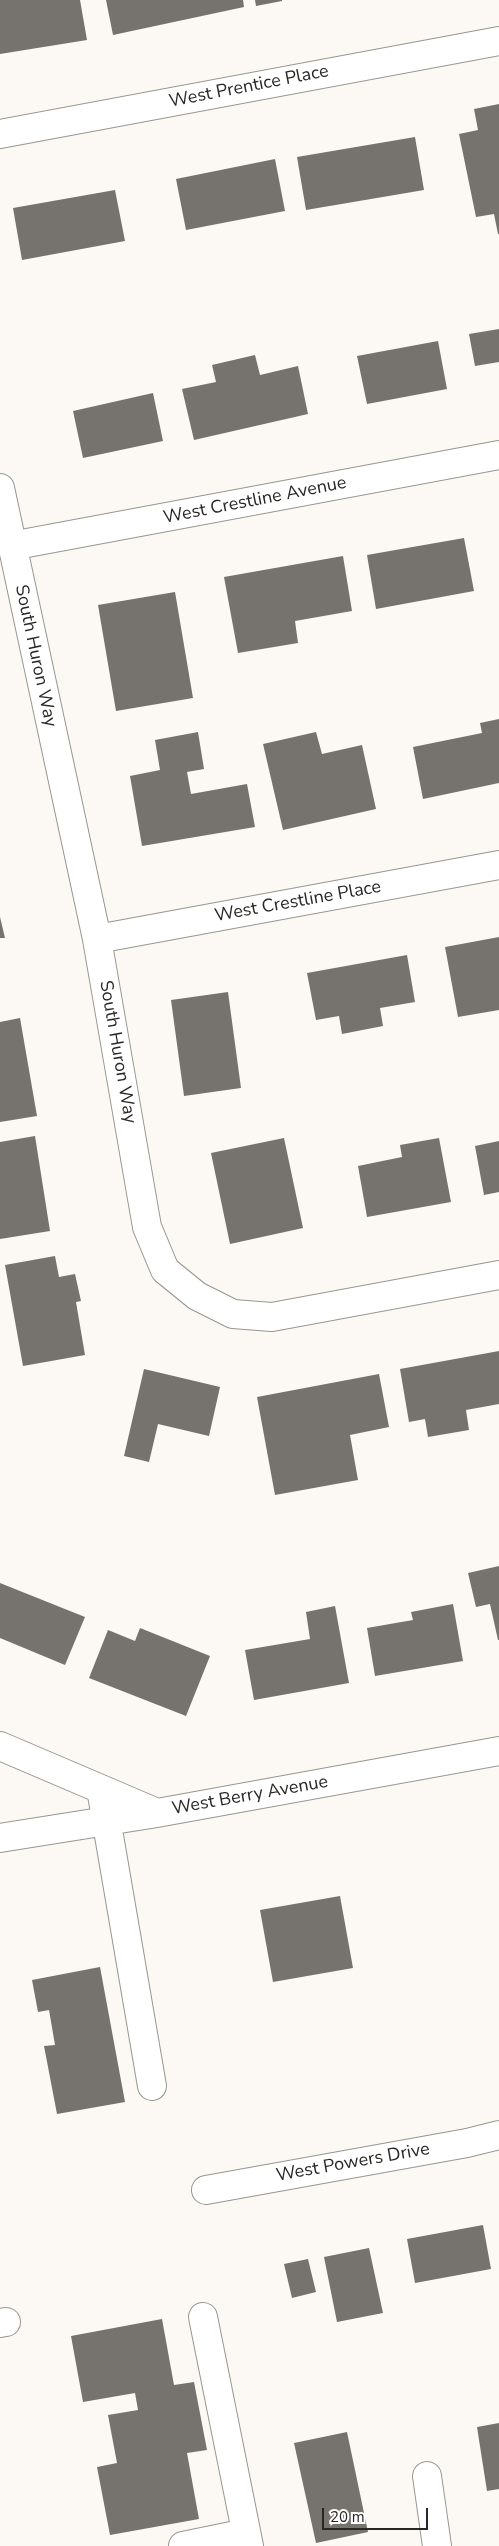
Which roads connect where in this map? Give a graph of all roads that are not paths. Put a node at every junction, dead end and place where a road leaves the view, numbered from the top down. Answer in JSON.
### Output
{"nodes":[{"id":1,"x":499,"y":41,"type":"edge"},
{"id":2,"x":0,"y":134,"type":"edge"},
{"id":3,"x":499,"y":455,"type":"edge"},
{"id":4,"x":0,"y":488,"type":"edge"},
{"id":5,"x":11,"y":546,"type":"junction"},
{"id":6,"x":499,"y":866,"type":"edge"},
{"id":7,"x":97,"y":939,"type":"junction"},
{"id":8,"x":499,"y":1275,"type":"edge"},
{"id":9,"x":0,"y":1746,"type":"edge"},
{"id":10,"x":499,"y":1751,"type":"edge"},
{"id":11,"x":102,"y":1789,"type":"junction"},
{"id":12,"x":157,"y":1813,"type":"junction"},
{"id":13,"x":106,"y":1821,"type":"junction"},
{"id":14,"x":0,"y":1838,"type":"edge"},
{"id":15,"x":152,"y":2086,"type":"dead end"},
{"id":16,"x":499,"y":2135,"type":"edge"},
{"id":17,"x":206,"y":2190,"type":"dead end"},
{"id":18,"x":203,"y":2317,"type":"dead end"},
{"id":19,"x":427,"y":2476,"type":"dead end"},
{"id":20,"x":247,"y":2539,"type":"edge"},
{"id":21,"x":183,"y":2546,"type":"edge"},
{"id":22,"x":437,"y":2546,"type":"edge"}],
"edges":[{"from":1,"to":2,"type":"street","name":"West Prentice Place"},
{"from":3,"to":5,"type":"street","name":"West Crestline Avenue"},
{"from":4,"to":5,"type":"street","name":"South Huron Way"},
{"from":5,"to":7,"type":"street","name":"South Huron Way"},
{"from":6,"to":7,"type":"street","name":"West Crestline Place"},
{"from":7,"to":8,"type":"street","name":"South Huron Way"},
{"from":9,"to":11,"type":"street"},
{"from":10,"to":12,"type":"street","name":"West Berry Avenue"},
{"from":11,"to":12,"type":"street"},
{"from":11,"to":13,"type":"street"},
{"from":12,"to":13,"type":"street","name":"West Berry Avenue"},
{"from":13,"to":14,"type":"street","name":"West Berry Avenue"},
{"from":13,"to":15,"type":"street"},
{"from":16,"to":17,"type":"street","name":"West Powers Drive"},
{"from":18,"to":20,"type":"street"},
{"from":19,"to":22,"type":"street"},
{"from":20,"to":21,"type":"street"}]}
